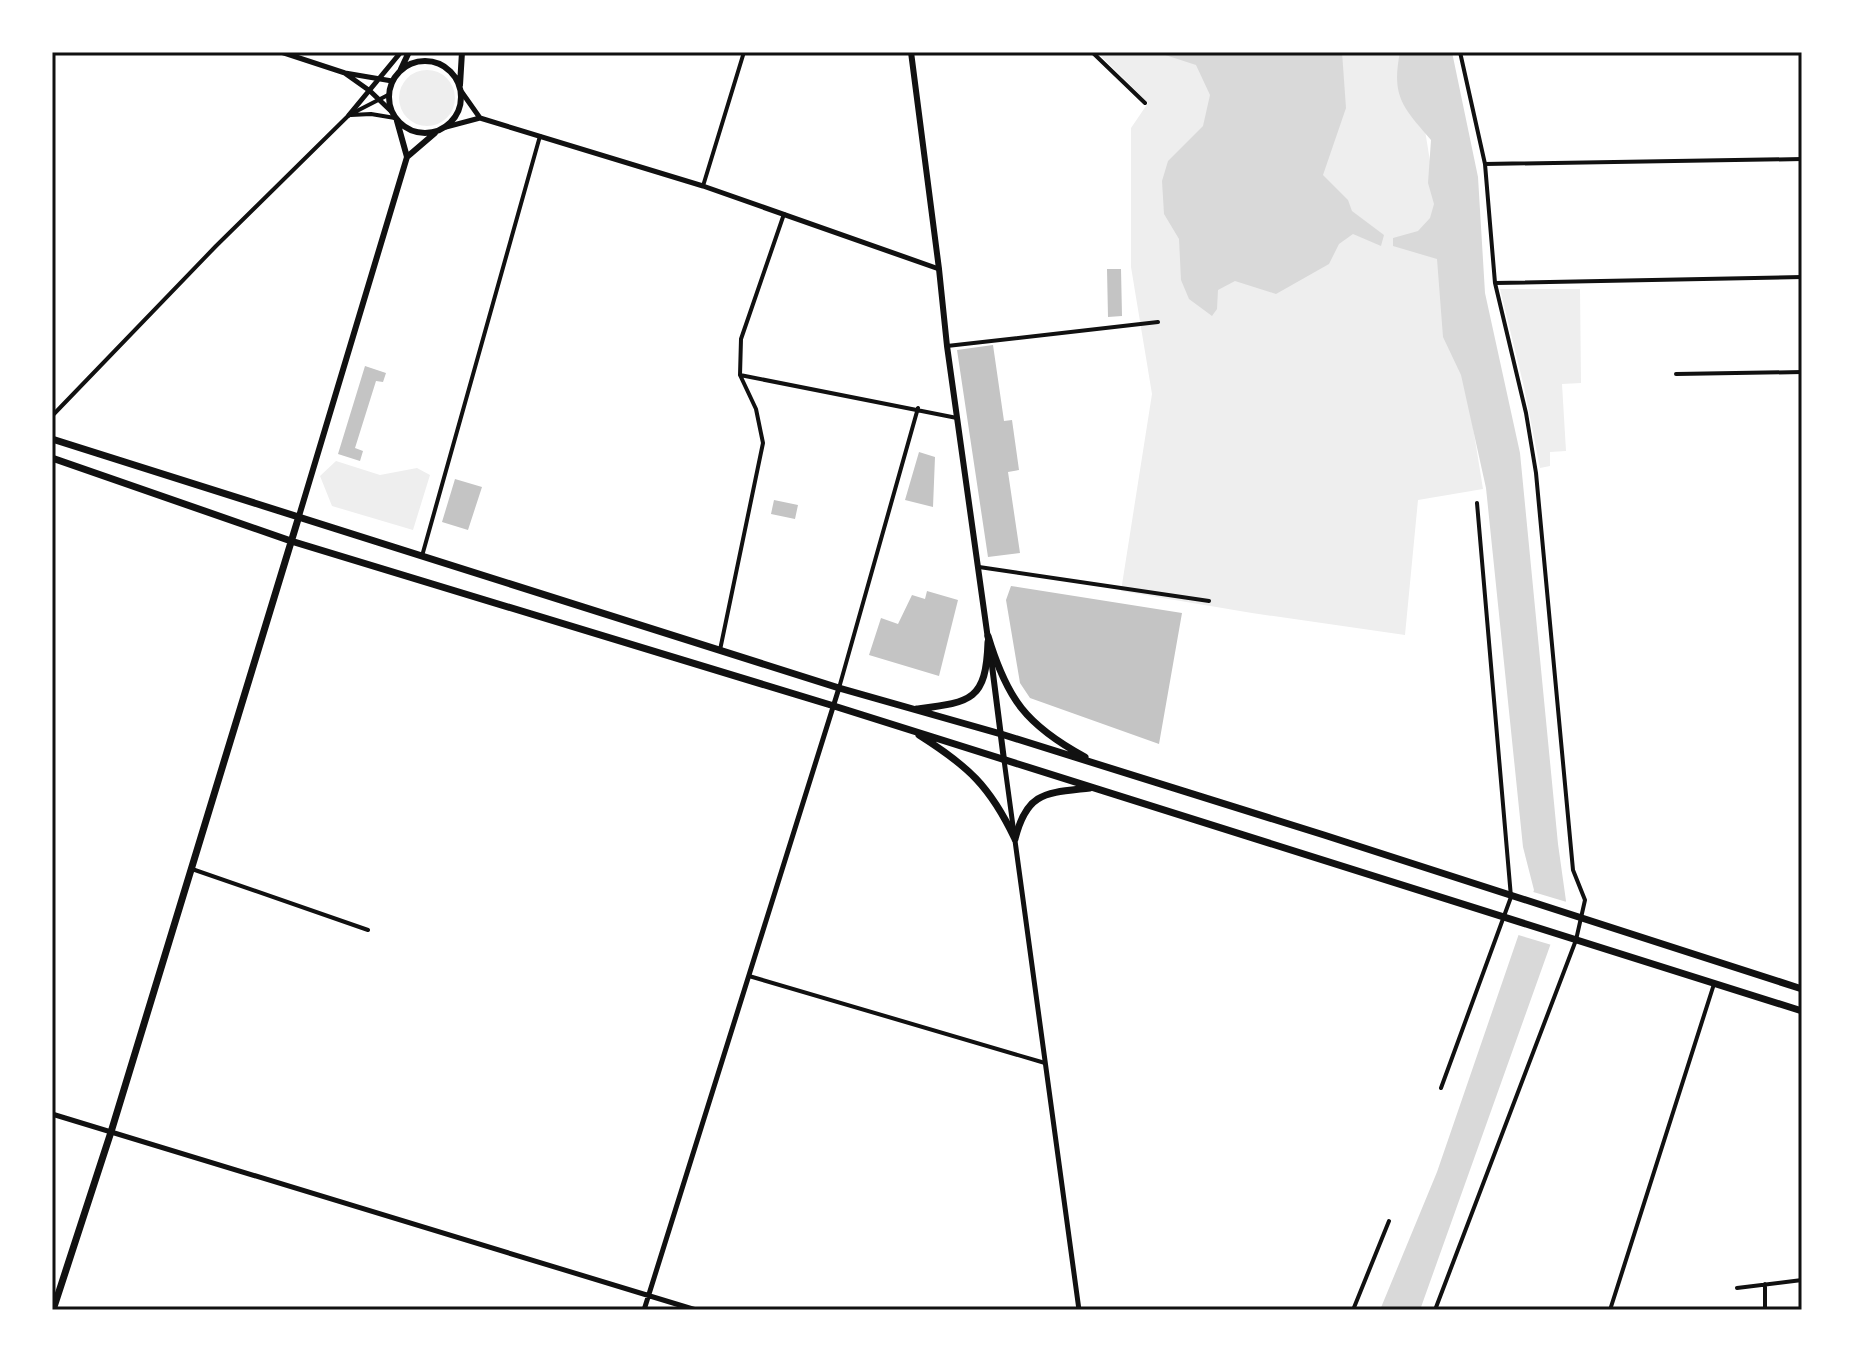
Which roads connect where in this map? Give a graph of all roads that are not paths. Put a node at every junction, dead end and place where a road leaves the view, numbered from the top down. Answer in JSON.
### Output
{"nodes":[{"id":1,"x":281,"y":52,"type":"edge"},
{"id":2,"x":401,"y":52,"type":"edge"},
{"id":3,"x":409,"y":52,"type":"edge"},
{"id":4,"x":462,"y":52,"type":"edge"},
{"id":5,"x":744,"y":52,"type":"edge"},
{"id":6,"x":911,"y":52,"type":"edge"},
{"id":7,"x":1092,"y":52,"type":"edge"},
{"id":8,"x":1460,"y":52,"type":"edge"},
{"id":9,"x":401,"y":69,"type":"junction"},
{"id":10,"x":345,"y":73,"type":"junction"},
{"id":11,"x":380,"y":79,"type":"junction"},
{"id":12,"x":392,"y":81,"type":"junction"},
{"id":13,"x":460,"y":88,"type":"junction"},
{"id":14,"x":370,"y":91,"type":"junction"},
{"id":15,"x":388,"y":95,"type":"junction"},
{"id":16,"x":379,"y":100,"type":"junction"},
{"id":17,"x":1145,"y":103,"type":"dead end"},
{"id":18,"x":349,"y":115,"type":"junction"},
{"id":19,"x":395,"y":117,"type":"junction"},
{"id":20,"x":480,"y":118,"type":"junction"},
{"id":21,"x":446,"y":127,"type":"junction"},
{"id":22,"x":437,"y":131,"type":"junction"},
{"id":23,"x":540,"y":136,"type":"junction"},
{"id":24,"x":407,"y":157,"type":"junction"},
{"id":25,"x":1802,"y":159,"type":"edge"},
{"id":26,"x":1485,"y":164,"type":"junction"},
{"id":27,"x":703,"y":186,"type":"junction"},
{"id":28,"x":784,"y":214,"type":"junction"},
{"id":29,"x":939,"y":269,"type":"junction"},
{"id":30,"x":1802,"y":277,"type":"edge"},
{"id":31,"x":1495,"y":283,"type":"junction"},
{"id":32,"x":1158,"y":322,"type":"dead end"},
{"id":33,"x":947,"y":346,"type":"junction"},
{"id":34,"x":1802,"y":372,"type":"edge"},
{"id":35,"x":1676,"y":374,"type":"dead end"},
{"id":36,"x":740,"y":375,"type":"junction"},
{"id":37,"x":918,"y":408,"type":"junction"},
{"id":38,"x":52,"y":416,"type":"edge"},
{"id":39,"x":957,"y":418,"type":"junction"},
{"id":40,"x":52,"y":439,"type":"edge"},
{"id":41,"x":52,"y":458,"type":"edge"},
{"id":42,"x":1477,"y":503,"type":"dead end"},
{"id":43,"x":299,"y":516,"type":"junction"},
{"id":44,"x":291,"y":541,"type":"junction"},
{"id":45,"x":422,"y":556,"type":"junction"},
{"id":46,"x":979,"y":567,"type":"junction"},
{"id":47,"x":1209,"y":601,"type":"dead end"},
{"id":48,"x":988,"y":636,"type":"junction"},
{"id":49,"x":720,"y":650,"type":"junction"},
{"id":50,"x":839,"y":688,"type":"junction"},
{"id":51,"x":834,"y":706,"type":"junction"},
{"id":52,"x":912,"y":710,"type":"junction"},
{"id":53,"x":910,"y":730,"type":"junction"},
{"id":54,"x":1001,"y":734,"type":"junction"},
{"id":55,"x":1004,"y":760,"type":"junction"},
{"id":56,"x":1099,"y":765,"type":"junction"},
{"id":57,"x":1094,"y":788,"type":"junction"},
{"id":58,"x":1015,"y":839,"type":"junction"},
{"id":59,"x":192,"y":869,"type":"junction"},
{"id":60,"x":1511,"y":897,"type":"junction"},
{"id":61,"x":1503,"y":917,"type":"junction"},
{"id":62,"x":1578,"y":918,"type":"junction"},
{"id":63,"x":368,"y":930,"type":"dead end"},
{"id":64,"x":1572,"y":938,"type":"junction"},
{"id":65,"x":749,"y":976,"type":"junction"},
{"id":66,"x":1714,"y":984,"type":"junction"},
{"id":67,"x":1802,"y":989,"type":"edge"},
{"id":68,"x":1802,"y":1011,"type":"edge"},
{"id":69,"x":1045,"y":1063,"type":"junction"},
{"id":70,"x":1441,"y":1088,"type":"dead end"},
{"id":71,"x":52,"y":1114,"type":"edge"},
{"id":72,"x":111,"y":1132,"type":"junction"},
{"id":73,"x":1389,"y":1221,"type":"dead end"},
{"id":74,"x":1802,"y":1280,"type":"edge"},
{"id":75,"x":1765,"y":1284,"type":"junction"},
{"id":76,"x":1737,"y":1288,"type":"dead end"},
{"id":77,"x":648,"y":1295,"type":"junction"},
{"id":78,"x":53,"y":1310,"type":"edge"},
{"id":79,"x":644,"y":1310,"type":"edge"},
{"id":80,"x":696,"y":1310,"type":"edge"},
{"id":81,"x":1079,"y":1310,"type":"edge"},
{"id":82,"x":1353,"y":1310,"type":"edge"},
{"id":83,"x":1435,"y":1310,"type":"edge"},
{"id":84,"x":1610,"y":1310,"type":"edge"},
{"id":85,"x":1765,"y":1310,"type":"edge"}],
"edges":[{"from":1,"to":10,"type":"street"},
{"from":2,"to":11,"type":"street"},
{"from":3,"to":9,"type":"main road"},
{"from":4,"to":13,"type":"main road"},
{"from":5,"to":27,"type":"street"},
{"from":6,"to":29,"type":"main road"},
{"from":7,"to":17,"type":"street"},
{"from":8,"to":26,"type":"street"},
{"from":9,"to":12,"type":"main road"},
{"from":9,"to":13,"type":"main road"},
{"from":10,"to":11,"type":"street"},
{"from":10,"to":14,"type":"street"},
{"from":11,"to":12,"type":"street"},
{"from":11,"to":14,"type":"street"},
{"from":12,"to":15,"type":"main road"},
{"from":13,"to":20,"type":"street"},
{"from":13,"to":21,"type":"main road"},
{"from":14,"to":16,"type":"street"},
{"from":14,"to":18,"type":"street"},
{"from":15,"to":16,"type":"street"},
{"from":15,"to":19,"type":"main road"},
{"from":16,"to":18,"type":"street"},
{"from":16,"to":19,"type":"street"},
{"from":18,"to":19,"type":"street"},
{"from":18,"to":38,"type":"street"},
{"from":19,"to":22,"type":"main road"},
{"from":19,"to":24,"type":"main road"},
{"from":20,"to":21,"type":"street"},
{"from":20,"to":23,"type":"street"},
{"from":21,"to":22,"type":"main road"},
{"from":22,"to":24,"type":"main road"},
{"from":23,"to":27,"type":"street"},
{"from":23,"to":45,"type":"street"},
{"from":24,"to":43,"type":"main road"},
{"from":25,"to":26,"type":"street"},
{"from":26,"to":31,"type":"street"},
{"from":27,"to":28,"type":"street"},
{"from":28,"to":29,"type":"street"},
{"from":28,"to":36,"type":"street"},
{"from":29,"to":33,"type":"main road"},
{"from":30,"to":31,"type":"street"},
{"from":31,"to":62,"type":"street"},
{"from":32,"to":33,"type":"street"},
{"from":33,"to":39,"type":"main road"},
{"from":34,"to":35,"type":"street"},
{"from":36,"to":37,"type":"street"},
{"from":36,"to":49,"type":"street"},
{"from":37,"to":39,"type":"street"},
{"from":37,"to":50,"type":"street"},
{"from":39,"to":46,"type":"main road"},
{"from":40,"to":43,"type":"highway"},
{"from":41,"to":44,"type":"highway"},
{"from":42,"to":60,"type":"street"},
{"from":43,"to":44,"type":"highway"},
{"from":43,"to":45,"type":"highway"},
{"from":44,"to":51,"type":"highway"},
{"from":44,"to":59,"type":"highway"},
{"from":45,"to":49,"type":"highway"},
{"from":46,"to":47,"type":"street"},
{"from":46,"to":48,"type":"main road"},
{"from":48,"to":52,"type":"highway"},
{"from":48,"to":54,"type":"main road"},
{"from":48,"to":56,"type":"highway"},
{"from":49,"to":50,"type":"highway"},
{"from":50,"to":51,"type":"street"},
{"from":50,"to":52,"type":"highway"},
{"from":51,"to":53,"type":"highway"},
{"from":51,"to":65,"type":"street"},
{"from":52,"to":54,"type":"highway"},
{"from":53,"to":55,"type":"highway"},
{"from":53,"to":58,"type":"highway"},
{"from":54,"to":55,"type":"main road"},
{"from":54,"to":56,"type":"highway"},
{"from":55,"to":57,"type":"highway"},
{"from":55,"to":58,"type":"street"},
{"from":56,"to":60,"type":"highway"},
{"from":57,"to":58,"type":"highway"},
{"from":57,"to":61,"type":"highway"},
{"from":58,"to":69,"type":"street"},
{"from":59,"to":63,"type":"street"},
{"from":59,"to":72,"type":"highway"},
{"from":60,"to":61,"type":"street"},
{"from":60,"to":62,"type":"highway"},
{"from":61,"to":64,"type":"highway"},
{"from":61,"to":70,"type":"street"},
{"from":62,"to":64,"type":"street"},
{"from":62,"to":67,"type":"highway"},
{"from":64,"to":66,"type":"highway"},
{"from":64,"to":83,"type":"street"},
{"from":65,"to":69,"type":"street"},
{"from":65,"to":77,"type":"street"},
{"from":66,"to":68,"type":"highway"},
{"from":66,"to":84,"type":"street"},
{"from":69,"to":81,"type":"street"},
{"from":71,"to":72,"type":"street"},
{"from":72,"to":77,"type":"street"},
{"from":72,"to":78,"type":"highway"},
{"from":73,"to":82,"type":"street"},
{"from":74,"to":75,"type":"street"},
{"from":75,"to":76,"type":"street"},
{"from":75,"to":85,"type":"street"},
{"from":77,"to":79,"type":"street"},
{"from":77,"to":80,"type":"street"}]}
